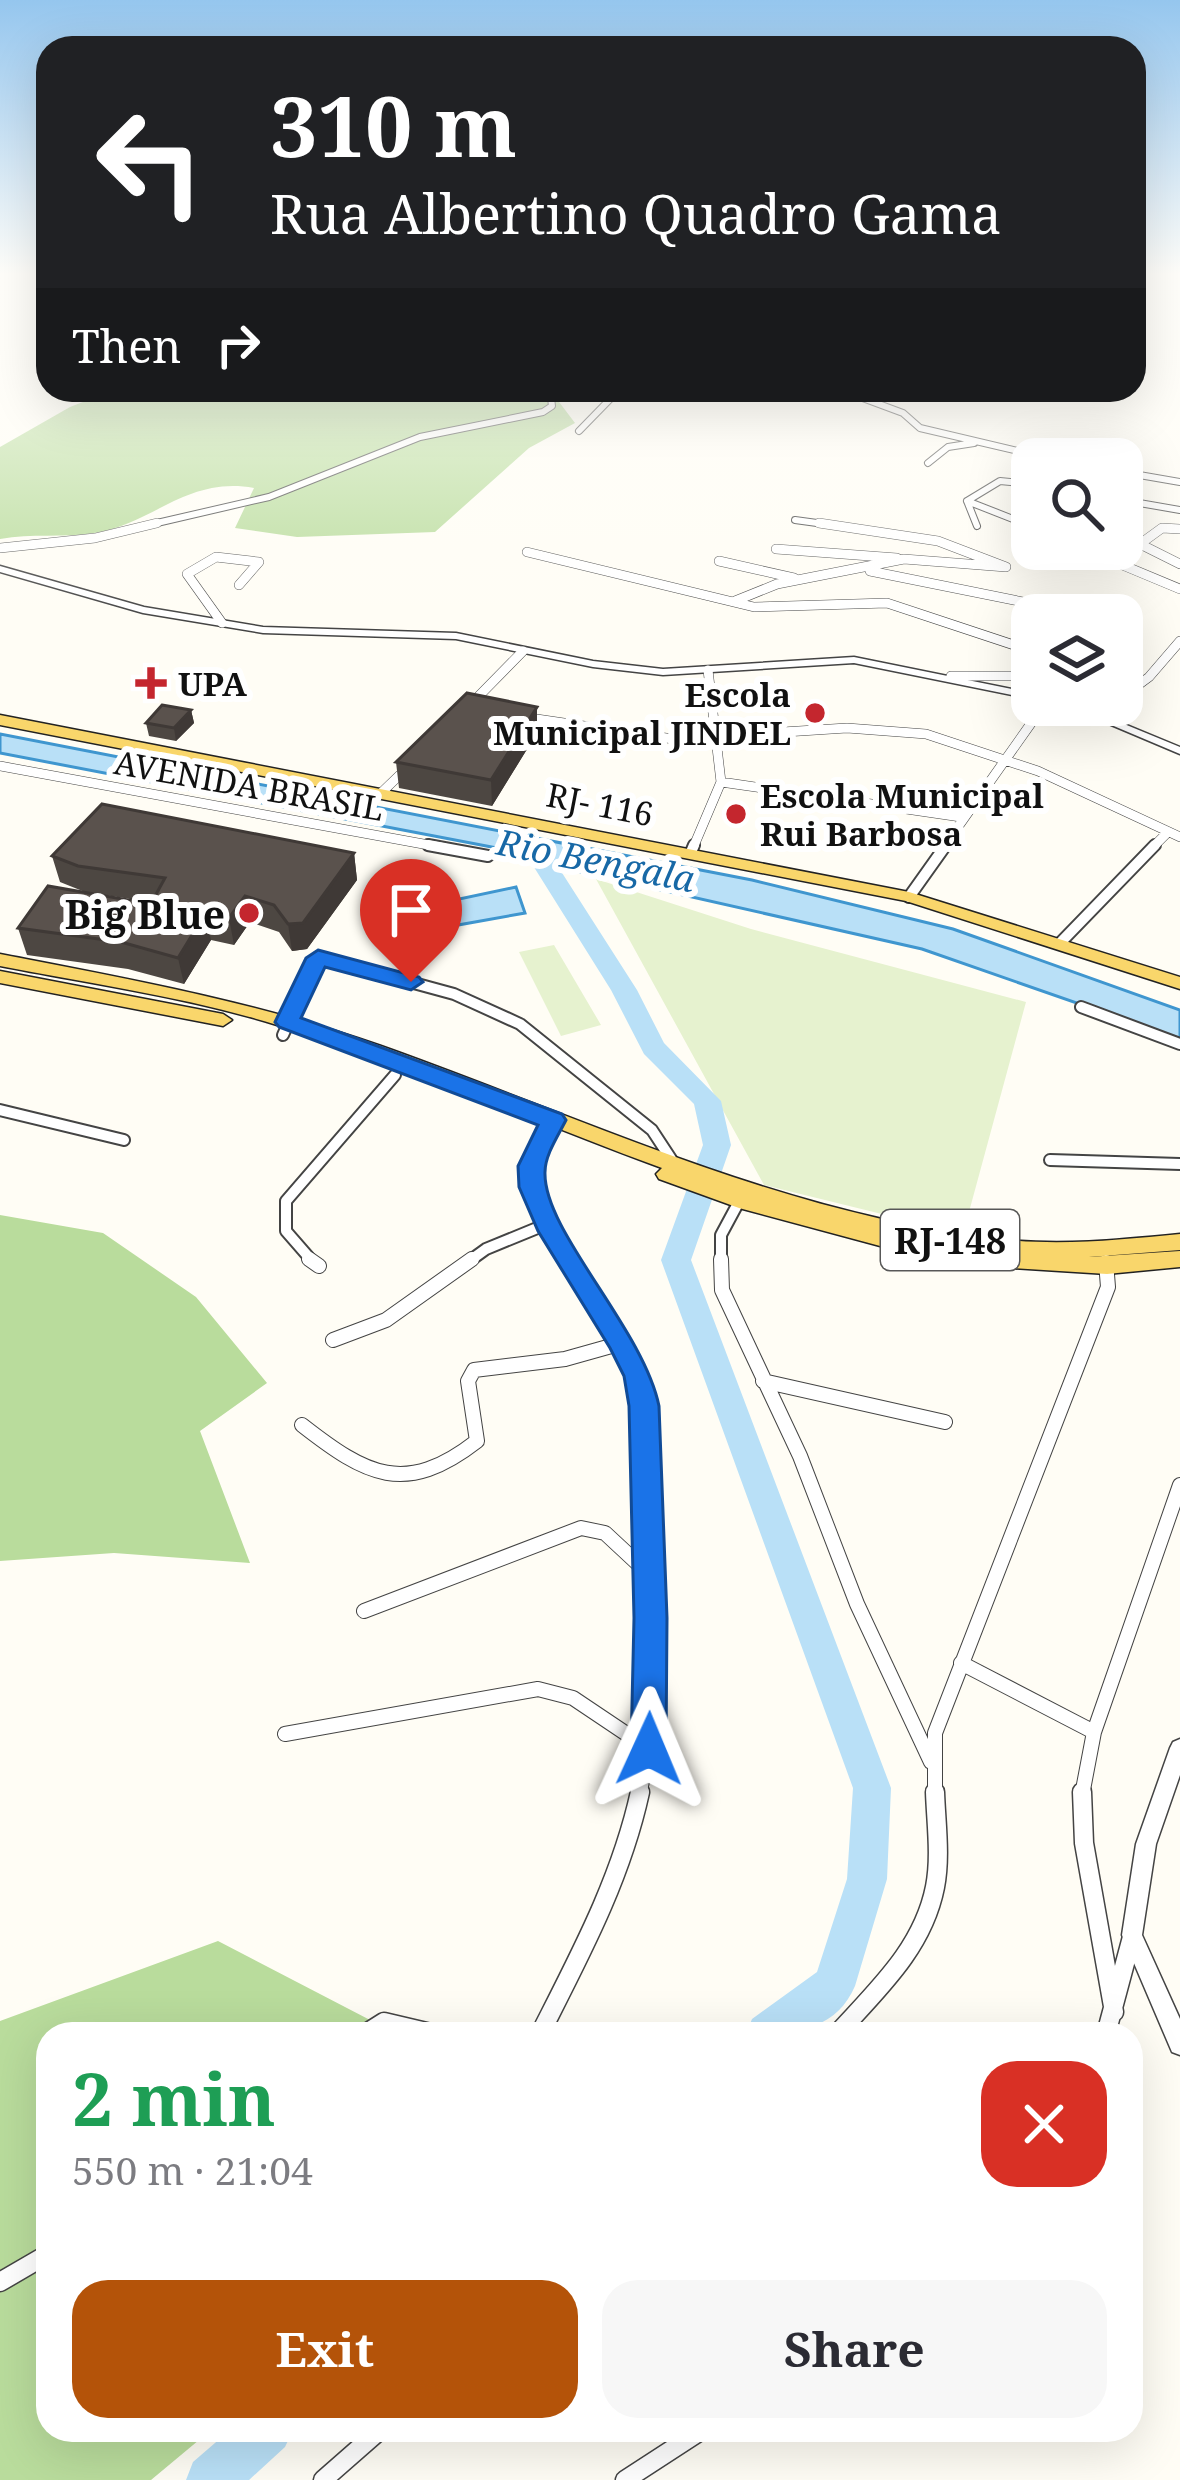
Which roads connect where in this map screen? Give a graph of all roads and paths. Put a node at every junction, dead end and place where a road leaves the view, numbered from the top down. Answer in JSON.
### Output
{"nodes":[{"id":1,"x":552,"y":402,"type":"edge"},
{"id":2,"x":607,"y":402,"type":"edge"},
{"id":3,"x":875,"y":402,"type":"edge"},
{"id":4,"x":579,"y":431,"type":"dead end"},
{"id":5,"x":987,"y":442,"type":"junction"},
{"id":6,"x":1011,"y":448,"type":"edge"},
{"id":7,"x":928,"y":463,"type":"dead end"},
{"id":8,"x":1143,"y":476,"type":"edge"},
{"id":9,"x":1011,"y":480,"type":"edge"},
{"id":10,"x":1180,"y":482,"type":"edge"},
{"id":11,"x":967,"y":501,"type":"junction"},
{"id":12,"x":1143,"y":504,"type":"edge"},
{"id":13,"x":1180,"y":510,"type":"edge"},
{"id":14,"x":1011,"y":519,"type":"edge"},
{"id":15,"x":795,"y":520,"type":"dead end"},
{"id":16,"x":976,"y":527,"type":"dead end"},
{"id":17,"x":1180,"y":529,"type":"edge"},
{"id":18,"x":0,"y":548,"type":"edge"},
{"id":19,"x":776,"y":549,"type":"dead end"},
{"id":20,"x":527,"y":552,"type":"dead end"},
{"id":21,"x":719,"y":560,"type":"dead end"},
{"id":22,"x":904,"y":560,"type":"junction"},
{"id":23,"x":1180,"y":564,"type":"edge"},
{"id":24,"x":0,"y":569,"type":"edge"},
{"id":25,"x":844,"y":569,"type":"junction"},
{"id":26,"x":1134,"y":570,"type":"edge"},
{"id":27,"x":800,"y":579,"type":"junction"},
{"id":28,"x":239,"y":585,"type":"dead end"},
{"id":29,"x":1180,"y":589,"type":"edge"},
{"id":30,"x":733,"y":602,"type":"junction"},
{"id":31,"x":1011,"y":603,"type":"edge"},
{"id":32,"x":222,"y":623,"type":"junction"},
{"id":33,"x":1180,"y":640,"type":"edge"},
{"id":34,"x":1011,"y":644,"type":"edge"},
{"id":35,"x":523,"y":651,"type":"junction"},
{"id":36,"x":708,"y":670,"type":"junction"},
{"id":37,"x":951,"y":676,"type":"junction"},
{"id":38,"x":1011,"y":676,"type":"edge"},
{"id":39,"x":1143,"y":681,"type":"edge"},
{"id":40,"x":1011,"y":691,"type":"edge"},
{"id":41,"x":469,"y":707,"type":"junction"},
{"id":42,"x":492,"y":711,"type":"edge"},
{"id":43,"x":514,"y":716,"type":"edge"},
{"id":44,"x":0,"y":720,"type":"edge"},
{"id":45,"x":454,"y":721,"type":"edge"},
{"id":46,"x":1029,"y":726,"type":"edge"},
{"id":47,"x":1122,"y":726,"type":"edge"},
{"id":48,"x":718,"y":740,"type":"junction"},
{"id":49,"x":1180,"y":751,"type":"edge"},
{"id":50,"x":1004,"y":758,"type":"junction"},
{"id":51,"x":410,"y":764,"type":"edge"},
{"id":52,"x":2,"y":769,"type":"edge"},
{"id":53,"x":721,"y":782,"type":"junction"},
{"id":54,"x":381,"y":793,"type":"junction"},
{"id":55,"x":962,"y":817,"type":"junction"},
{"id":56,"x":1174,"y":834,"type":"edge"},
{"id":57,"x":691,"y":852,"type":"junction"},
{"id":58,"x":488,"y":856,"type":"dead end"},
{"id":59,"x":909,"y":897,"type":"junction"},
{"id":60,"x":1061,"y":942,"type":"junction"},
{"id":61,"x":0,"y":960,"type":"edge"},
{"id":62,"x":0,"y":977,"type":"edge"},
{"id":63,"x":1180,"y":983,"type":"edge"},
{"id":64,"x":1081,"y":1007,"type":"dead end"},
{"id":65,"x":285,"y":1028,"type":"junction"},
{"id":66,"x":1180,"y":1044,"type":"edge"},
{"id":67,"x":395,"y":1076,"type":"junction"},
{"id":68,"x":0,"y":1110,"type":"edge"},
{"id":69,"x":549,"y":1125,"type":"junction"},
{"id":70,"x":124,"y":1140,"type":"dead end"},
{"id":71,"x":1050,"y":1160,"type":"dead end"},
{"id":72,"x":1180,"y":1164,"type":"edge"},
{"id":73,"x":687,"y":1175,"type":"junction"},
{"id":74,"x":734,"y":1191,"type":"junction"},
{"id":75,"x":547,"y":1224,"type":"junction"},
{"id":76,"x":1180,"y":1242,"type":"edge"},
{"id":77,"x":1105,"y":1258,"type":"junction"},
{"id":78,"x":1180,"y":1259,"type":"edge"},
{"id":79,"x":320,"y":1266,"type":"dead end"},
{"id":80,"x":333,"y":1340,"type":"dead end"},
{"id":81,"x":622,"y":1343,"type":"junction"},
{"id":82,"x":763,"y":1381,"type":"junction"},
{"id":83,"x":945,"y":1422,"type":"dead end"},
{"id":84,"x":302,"y":1425,"type":"dead end"},
{"id":85,"x":1180,"y":1485,"type":"edge"},
{"id":86,"x":648,"y":1573,"type":"junction"},
{"id":87,"x":364,"y":1611,"type":"dead end"},
{"id":88,"x":961,"y":1663,"type":"junction"},
{"id":89,"x":1094,"y":1732,"type":"junction"},
{"id":90,"x":285,"y":1734,"type":"dead end"},
{"id":91,"x":1180,"y":1748,"type":"edge"},
{"id":92,"x":649,"y":1749,"type":"junction"},
{"id":93,"x":932,"y":1762,"type":"junction"},
{"id":94,"x":1132,"y":1935,"type":"junction"},
{"id":95,"x":1114,"y":2012,"type":"junction"},
{"id":96,"x":546,"y":2022,"type":"edge"},
{"id":97,"x":848,"y":2022,"type":"edge"},
{"id":98,"x":1110,"y":2022,"type":"edge"},
{"id":99,"x":1180,"y":2044,"type":"edge"},
{"id":100,"x":36,"y":2261,"type":"edge"},
{"id":101,"x":0,"y":2282,"type":"edge"},
{"id":102,"x":366,"y":2442,"type":"edge"},
{"id":103,"x":684,"y":2442,"type":"edge"},
{"id":104,"x":323,"y":2480,"type":"edge"},
{"id":105,"x":626,"y":2480,"type":"edge"}],
"edges":[{"from":1,"to":18,"type":"street"},
{"from":2,"to":4,"type":"street"},
{"from":3,"to":5,"type":"street"},
{"from":5,"to":6,"type":"street"},
{"from":5,"to":7,"type":"street"},
{"from":8,"to":10,"type":"street"},
{"from":9,"to":11,"type":"street"},
{"from":11,"to":14,"type":"street"},
{"from":11,"to":16,"type":"street"},
{"from":12,"to":13,"type":"street"},
{"from":15,"to":22,"type":"street"},
{"from":17,"to":23,"type":"street"},
{"from":19,"to":22,"type":"street"},
{"from":20,"to":30,"type":"street"},
{"from":21,"to":27,"type":"street"},
{"from":22,"to":25,"type":"street"},
{"from":24,"to":32,"type":"street"},
{"from":25,"to":27,"type":"street"},
{"from":25,"to":31,"type":"street"},
{"from":26,"to":29,"type":"street"},
{"from":27,"to":30,"type":"street"},
{"from":28,"to":32,"type":"street"},
{"from":30,"to":34,"type":"street"},
{"from":32,"to":35,"type":"street"},
{"from":33,"to":39,"type":"street"},
{"from":35,"to":36,"type":"street"},
{"from":35,"to":41,"type":"street"},
{"from":36,"to":37,"type":"street"},
{"from":36,"to":48,"type":"street"},
{"from":37,"to":38,"type":"street"},
{"from":37,"to":40,"type":"street"},
{"from":41,"to":42,"type":"street"},
{"from":41,"to":45,"type":"street"},
{"from":43,"to":48,"type":"street"},
{"from":44,"to":54,"type":"main road","name":"RJ- 116"},
{"from":46,"to":50,"type":"street"},
{"from":47,"to":49,"type":"street"},
{"from":48,"to":50,"type":"street"},
{"from":48,"to":53,"type":"street"},
{"from":50,"to":55,"type":"street"},
{"from":50,"to":56,"type":"street"},
{"from":51,"to":54,"type":"street"},
{"from":52,"to":58,"type":"street","name":"AVENIDA BRASIL"},
{"from":53,"to":55,"type":"street"},
{"from":53,"to":57,"type":"street"},
{"from":54,"to":57,"type":"main road","name":"RJ- 116"},
{"from":55,"to":59,"type":"street"},
{"from":56,"to":60,"type":"street"},
{"from":57,"to":59,"type":"main road","name":"RJ- 116"},
{"from":59,"to":60,"type":"main road","name":"RJ- 116"},
{"from":60,"to":63,"type":"main road","name":"RJ- 116"},
{"from":61,"to":65,"type":"main road"},
{"from":62,"to":65,"type":"main road"},
{"from":64,"to":66,"type":"street"},
{"from":65,"to":67,"type":"main road"},
{"from":65,"to":69,"type":"main road"},
{"from":65,"to":73,"type":"street"},
{"from":67,"to":69,"type":"main road"},
{"from":67,"to":79,"type":"street"},
{"from":68,"to":70,"type":"street"},
{"from":69,"to":73,"type":"main road"},
{"from":69,"to":75,"type":"street"},
{"from":71,"to":72,"type":"street"},
{"from":73,"to":74,"type":"main road"},
{"from":74,"to":77,"type":"main road","number":"RJ-148"},
{"from":74,"to":82,"type":"street"},
{"from":75,"to":80,"type":"street"},
{"from":75,"to":81,"type":"street"},
{"from":76,"to":77,"type":"main road","number":"RJ-148"},
{"from":77,"to":78,"type":"main road","number":"RJ-148"},
{"from":77,"to":88,"type":"street"},
{"from":81,"to":84,"type":"street"},
{"from":81,"to":86,"type":"street"},
{"from":82,"to":83,"type":"street"},
{"from":82,"to":93,"type":"street"},
{"from":85,"to":89,"type":"street"},
{"from":86,"to":87,"type":"street"},
{"from":86,"to":92,"type":"street"},
{"from":88,"to":89,"type":"street"},
{"from":88,"to":93,"type":"street"},
{"from":89,"to":95,"type":"street"},
{"from":90,"to":92,"type":"street"},
{"from":91,"to":94,"type":"street"},
{"from":92,"to":96,"type":"street"},
{"from":93,"to":97,"type":"street"},
{"from":94,"to":95,"type":"street"},
{"from":94,"to":99,"type":"street"},
{"from":95,"to":98,"type":"street"},
{"from":100,"to":101,"type":"street"},
{"from":102,"to":104,"type":"street"},
{"from":103,"to":105,"type":"street"}]}
